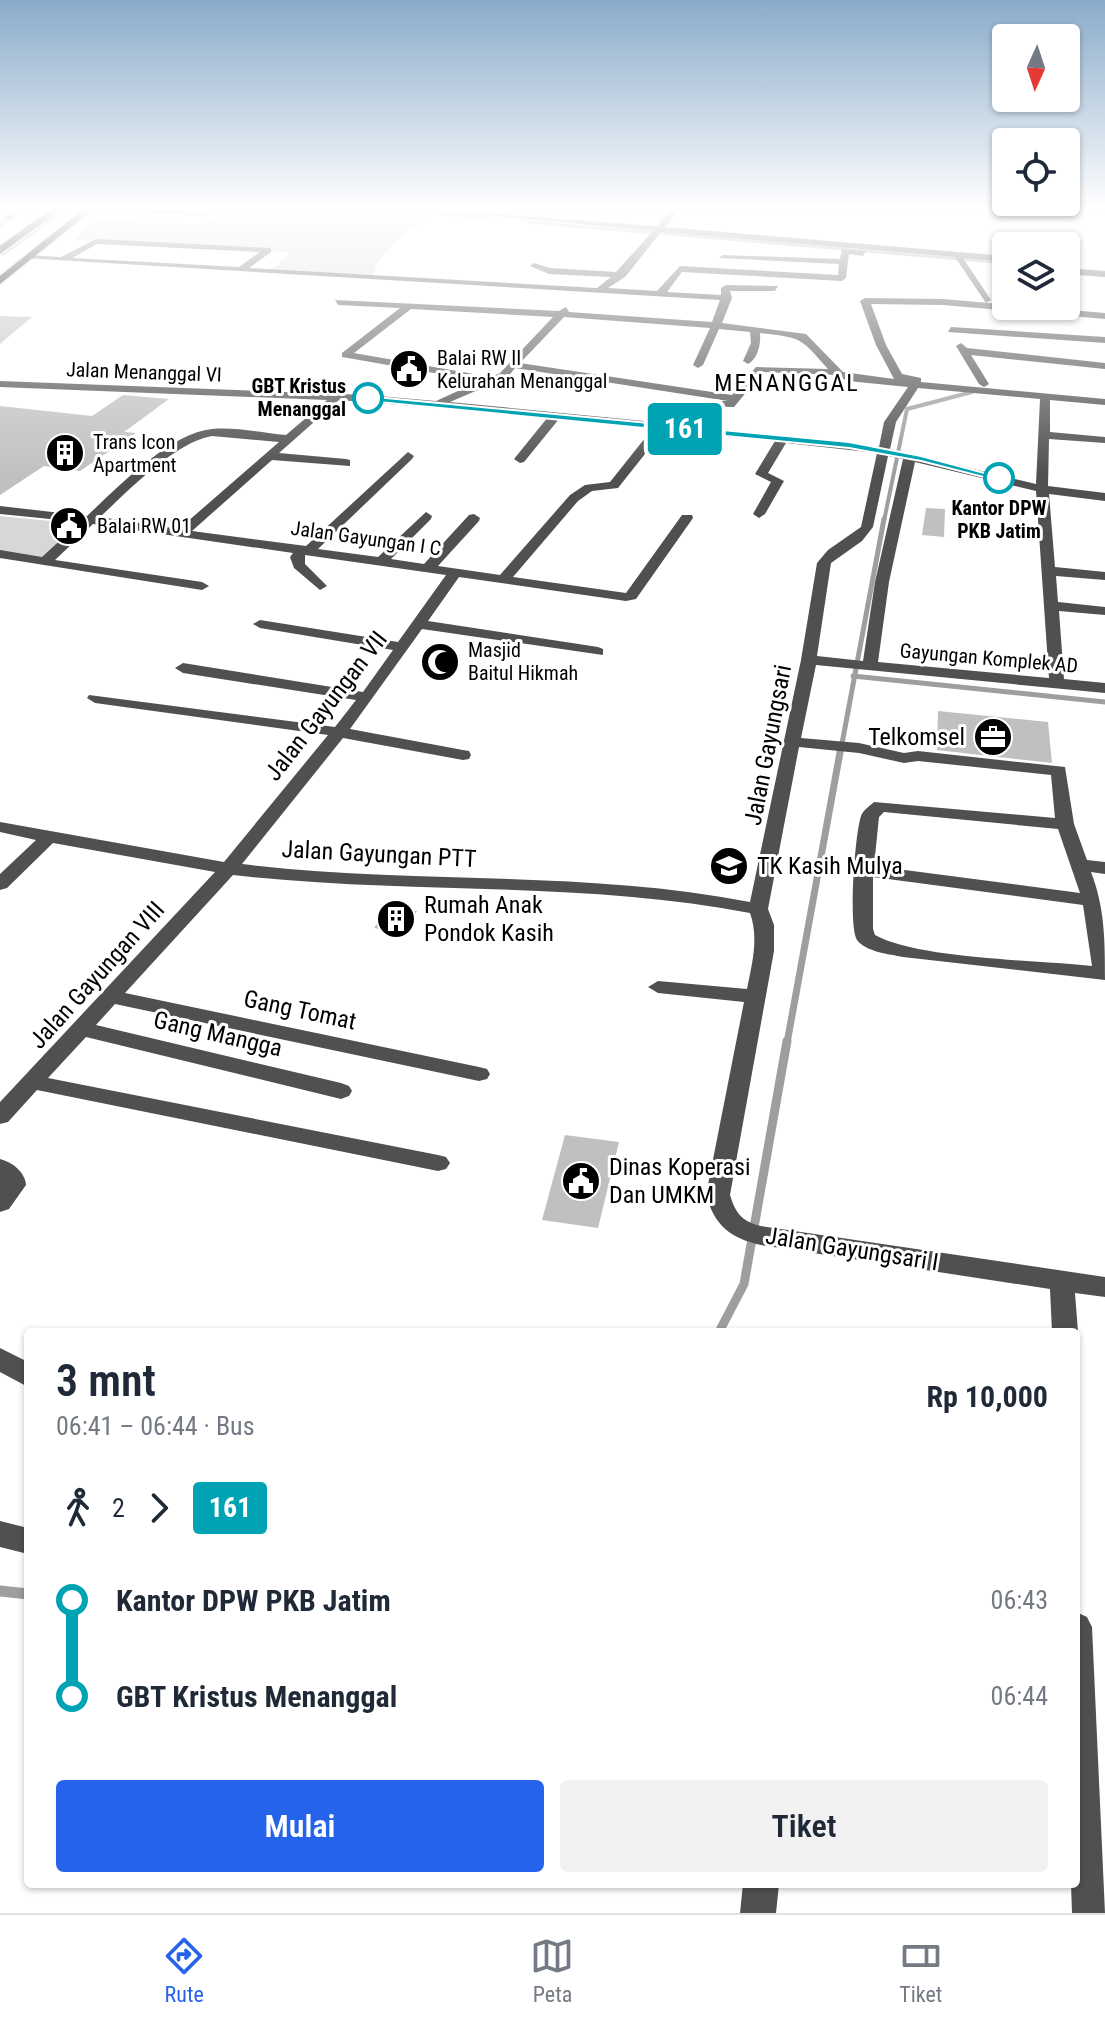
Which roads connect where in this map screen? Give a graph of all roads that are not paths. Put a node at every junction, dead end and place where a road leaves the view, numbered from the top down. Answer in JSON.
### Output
{"nodes":[{"id":1,"x":591,"y":296,"type":"edge"},
{"id":2,"x":653,"y":296,"type":"edge"},
{"id":3,"x":702,"y":296,"type":"edge"},
{"id":4,"x":984,"y":296,"type":"edge"},
{"id":5,"x":727,"y":298,"type":"joint"},
{"id":6,"x":986,"y":300,"type":"dead end"},
{"id":7,"x":338,"y":302,"type":"dead end"},
{"id":8,"x":943,"y":302,"type":"junction"},
{"id":9,"x":992,"y":304,"type":"edge"},
{"id":10,"x":650,"y":305,"type":"dead end"},
{"id":11,"x":409,"y":306,"type":"junction"},
{"id":12,"x":1080,"y":311,"type":"edge"},
{"id":13,"x":562,"y":314,"type":"junction"},
{"id":14,"x":1105,"y":316,"type":"edge"},
{"id":15,"x":717,"y":326,"type":"junction"},
{"id":16,"x":755,"y":330,"type":"junction"},
{"id":17,"x":951,"y":330,"type":"junction"},
{"id":18,"x":1045,"y":336,"type":"junction"},
{"id":19,"x":1105,"y":340,"type":"edge"},
{"id":20,"x":965,"y":351,"type":"junction"},
{"id":21,"x":1034,"y":358,"type":"junction"},
{"id":22,"x":748,"y":361,"type":"dead end"},
{"id":23,"x":515,"y":365,"type":"junction"},
{"id":24,"x":698,"y":365,"type":"dead end"},
{"id":25,"x":1105,"y":366,"type":"edge"},
{"id":26,"x":835,"y":372,"type":"junction"},
{"id":27,"x":491,"y":380,"type":"junction"},
{"id":28,"x":0,"y":384,"type":"edge"},
{"id":29,"x":984,"y":384,"type":"junction"},
{"id":30,"x":914,"y":386,"type":"junction"},
{"id":31,"x":1105,"y":394,"type":"edge"},
{"id":32,"x":336,"y":397,"type":"junction"},
{"id":33,"x":1045,"y":398,"type":"junction"},
{"id":34,"x":736,"y":399,"type":"junction"},
{"id":35,"x":1105,"y":402,"type":"edge"},
{"id":36,"x":436,"y":404,"type":"junction"},
{"id":37,"x":556,"y":415,"type":"junction"},
{"id":38,"x":660,"y":427,"type":"junction"},
{"id":39,"x":677,"y":429,"type":"junction"},
{"id":40,"x":1044,"y":435,"type":"junction"},
{"id":41,"x":288,"y":439,"type":"junction"},
{"id":42,"x":782,"y":439,"type":"junction"},
{"id":43,"x":1105,"y":440,"type":"edge"},
{"id":44,"x":886,"y":451,"type":"junction"},
{"id":45,"x":906,"y":455,"type":"junction"},
{"id":46,"x":270,"y":456,"type":"junction"},
{"id":47,"x":408,"y":456,"type":"dead end"},
{"id":48,"x":520,"y":459,"type":"dead end"},
{"id":49,"x":346,"y":463,"type":"dead end"},
{"id":50,"x":1042,"y":489,"type":"junction"},
{"id":51,"x":1105,"y":497,"type":"edge"},
{"id":52,"x":0,"y":510,"type":"edge"},
{"id":53,"x":759,"y":514,"type":"dead end"},
{"id":54,"x":426,"y":516,"type":"dead end"},
{"id":55,"x":474,"y":518,"type":"dead end"},
{"id":56,"x":687,"y":518,"type":"dead end"},
{"id":57,"x":92,"y":520,"type":"junction"},
{"id":58,"x":182,"y":533,"type":"junction"},
{"id":59,"x":306,"y":550,"type":"junction"},
{"id":60,"x":0,"y":554,"type":"edge"},
{"id":61,"x":382,"y":561,"type":"junction"},
{"id":62,"x":45,"y":562,"type":"junction"},
{"id":63,"x":429,"y":567,"type":"junction"},
{"id":64,"x":456,"y":571,"type":"junction"},
{"id":65,"x":1049,"y":571,"type":"junction"},
{"id":66,"x":1105,"y":576,"type":"edge"},
{"id":67,"x":503,"y":580,"type":"junction"},
{"id":68,"x":202,"y":586,"type":"dead end"},
{"id":69,"x":320,"y":586,"type":"dead end"},
{"id":70,"x":1051,"y":606,"type":"junction"},
{"id":71,"x":1105,"y":611,"type":"edge"},
{"id":72,"x":260,"y":624,"type":"dead end"},
{"id":73,"x":419,"y":624,"type":"junction"},
{"id":74,"x":402,"y":647,"type":"junction"},
{"id":75,"x":598,"y":652,"type":"dead end"},
{"id":76,"x":809,"y":660,"type":"junction"},
{"id":77,"x":866,"y":666,"type":"junction"},
{"id":78,"x":183,"y":668,"type":"dead end"},
{"id":79,"x":1057,"y":684,"type":"junction"},
{"id":80,"x":1105,"y":688,"type":"edge"},
{"id":81,"x":367,"y":697,"type":"junction"},
{"id":82,"x":95,"y":698,"type":"dead end"},
{"id":83,"x":339,"y":732,"type":"junction"},
{"id":84,"x":794,"y":742,"type":"junction"},
{"id":85,"x":463,"y":755,"type":"dead end"},
{"id":86,"x":1065,"y":824,"type":"junction"},
{"id":87,"x":0,"y":827,"type":"edge"},
{"id":88,"x":49,"y":837,"type":"junction"},
{"id":89,"x":230,"y":867,"type":"junction"},
{"id":90,"x":1105,"y":868,"type":"edge"},
{"id":91,"x":865,"y":870,"type":"junction"},
{"id":92,"x":1080,"y":871,"type":"junction"},
{"id":93,"x":1105,"y":881,"type":"edge"},
{"id":94,"x":0,"y":884,"type":"edge"},
{"id":95,"x":1092,"y":900,"type":"junction"},
{"id":96,"x":758,"y":909,"type":"junction"},
{"id":97,"x":1104,"y":974,"type":"edge"},
{"id":98,"x":658,"y":987,"type":"dead end"},
{"id":99,"x":755,"y":996,"type":"junction"},
{"id":100,"x":112,"y":997,"type":"junction"},
{"id":101,"x":83,"y":1029,"type":"junction"},
{"id":102,"x":479,"y":1074,"type":"dead end"},
{"id":103,"x":33,"y":1082,"type":"junction"},
{"id":104,"x":341,"y":1091,"type":"dead end"},
{"id":105,"x":0,"y":1116,"type":"edge"},
{"id":106,"x":438,"y":1163,"type":"dead end"},
{"id":107,"x":0,"y":1167,"type":"edge"},
{"id":108,"x":0,"y":1203,"type":"edge"},
{"id":109,"x":1062,"y":1280,"type":"junction"},
{"id":110,"x":1105,"y":1287,"type":"edge"},
{"id":111,"x":1065,"y":1328,"type":"edge"},
{"id":112,"x":0,"y":1359,"type":"edge"},
{"id":113,"x":24,"y":1374,"type":"edge"},
{"id":114,"x":0,"y":1534,"type":"edge"},
{"id":115,"x":24,"y":1540,"type":"edge"},
{"id":116,"x":1080,"y":1740,"type":"edge"},
{"id":117,"x":761,"y":1888,"type":"edge"},
{"id":118,"x":758,"y":1913,"type":"edge"},
{"id":119,"x":1090,"y":1913,"type":"edge"}],
"edges":[{"from":1,"to":13,"type":"street"},
{"from":2,"to":10,"type":"street"},
{"from":3,"to":5,"type":"street"},
{"from":4,"to":6,"type":"street"},
{"from":5,"to":15,"type":"street"},
{"from":7,"to":11,"type":"street"},
{"from":8,"to":9,"type":"street"},
{"from":8,"to":17,"type":"street"},
{"from":8,"to":29,"type":"street"},
{"from":11,"to":13,"type":"street"},
{"from":11,"to":27,"type":"street"},
{"from":12,"to":14,"type":"street"},
{"from":13,"to":15,"type":"street"},
{"from":13,"to":23,"type":"street"},
{"from":15,"to":16,"type":"street"},
{"from":15,"to":24,"type":"street"},
{"from":16,"to":22,"type":"street"},
{"from":16,"to":26,"type":"street"},
{"from":17,"to":18,"type":"street"},
{"from":17,"to":20,"type":"street"},
{"from":18,"to":19,"type":"street"},
{"from":18,"to":21,"type":"street"},
{"from":20,"to":21,"type":"street"},
{"from":20,"to":29,"type":"street"},
{"from":21,"to":25,"type":"street"},
{"from":23,"to":27,"type":"street"},
{"from":23,"to":34,"type":"street"},
{"from":26,"to":30,"type":"street"},
{"from":26,"to":34,"type":"street"},
{"from":27,"to":36,"type":"street"},
{"from":28,"to":32,"type":"street","name":"Jalan Menanggal VI"},
{"from":29,"to":31,"type":"street"},
{"from":30,"to":33,"type":"street"},
{"from":30,"to":44,"type":"street","name":"Jalan Gayungsari"},
{"from":32,"to":36,"type":"street","name":"Jalan Menanggal VI"},
{"from":32,"to":41,"type":"street"},
{"from":33,"to":35,"type":"street"},
{"from":33,"to":40,"type":"street"},
{"from":34,"to":39,"type":"street"},
{"from":36,"to":37,"type":"street","name":"Jalan Menanggal VI"},
{"from":37,"to":38,"type":"street","name":"Jalan Menanggal VI"},
{"from":37,"to":48,"type":"street"},
{"from":38,"to":39,"type":"street","name":"Jalan Menanggal VI"},
{"from":38,"to":67,"type":"street"},
{"from":39,"to":42,"type":"street","name":"Jalan Menanggal VI"},
{"from":40,"to":43,"type":"street"},
{"from":40,"to":50,"type":"street"},
{"from":41,"to":46,"type":"street"},
{"from":41,"to":57,"type":"street"},
{"from":42,"to":44,"type":"street","name":"Jalan Menanggal VI"},
{"from":42,"to":53,"type":"street"},
{"from":44,"to":45,"type":"street","name":"Jalan Menanggal VI"},
{"from":44,"to":76,"type":"street","name":"Jalan Gayungsari"},
{"from":45,"to":50,"type":"street","name":"Jalan Menanggal VI"},
{"from":45,"to":77,"type":"street"},
{"from":46,"to":49,"type":"street"},
{"from":46,"to":58,"type":"street"},
{"from":47,"to":59,"type":"street"},
{"from":50,"to":51,"type":"street","name":"Jalan Menanggal VI"},
{"from":50,"to":65,"type":"street"},
{"from":52,"to":57,"type":"street","name":"Jalan Gayungan I C"},
{"from":54,"to":61,"type":"street"},
{"from":55,"to":63,"type":"street"},
{"from":56,"to":67,"type":"street","name":"Jalan Gayungan I C"},
{"from":57,"to":58,"type":"street","name":"Jalan Gayungan I C"},
{"from":57,"to":62,"type":"street"},
{"from":58,"to":59,"type":"street","name":"Jalan Gayungan I C"},
{"from":59,"to":61,"type":"street","name":"Jalan Gayungan I C"},
{"from":59,"to":69,"type":"street"},
{"from":60,"to":62,"type":"street"},
{"from":61,"to":63,"type":"street","name":"Jalan Gayungan I C"},
{"from":62,"to":68,"type":"street"},
{"from":63,"to":64,"type":"street","name":"Jalan Gayungan I C"},
{"from":64,"to":67,"type":"street","name":"Jalan Gayungan I C"},
{"from":64,"to":73,"type":"street","name":"Jalan Gayungan VII"},
{"from":65,"to":66,"type":"street"},
{"from":65,"to":70,"type":"street"},
{"from":70,"to":71,"type":"street"},
{"from":70,"to":79,"type":"street"},
{"from":72,"to":74,"type":"street"},
{"from":73,"to":74,"type":"street","name":"Jalan Gayungan VII"},
{"from":73,"to":75,"type":"street"},
{"from":74,"to":81,"type":"street","name":"Jalan Gayungan VII"},
{"from":76,"to":77,"type":"street","name":"Gayungan Komplek AD"},
{"from":76,"to":84,"type":"street","name":"Jalan Gayungsari"},
{"from":77,"to":79,"type":"street","name":"Gayungan Komplek AD"},
{"from":78,"to":81,"type":"street"},
{"from":79,"to":80,"type":"street","name":"Gayungan Komplek AD"},
{"from":81,"to":83,"type":"street","name":"Jalan Gayungan VII"},
{"from":82,"to":83,"type":"street"},
{"from":83,"to":85,"type":"street"},
{"from":83,"to":89,"type":"street","name":"Jalan Gayungan VII"},
{"from":84,"to":86,"type":"street"},
{"from":84,"to":96,"type":"street","name":"Jalan Gayungsari"},
{"from":86,"to":91,"type":"street"},
{"from":86,"to":92,"type":"street"},
{"from":87,"to":88,"type":"street","name":"Jalan Gayungan PTT"},
{"from":88,"to":89,"type":"street","name":"Jalan Gayungan PTT"},
{"from":88,"to":94,"type":"street"},
{"from":89,"to":96,"type":"street","name":"Jalan Gayungan PTT"},
{"from":89,"to":100,"type":"street","name":"Jalan Gayungan VIII"},
{"from":90,"to":92,"type":"street"},
{"from":91,"to":95,"type":"street"},
{"from":91,"to":97,"type":"street"},
{"from":92,"to":93,"type":"street"},
{"from":92,"to":95,"type":"street"},
{"from":95,"to":97,"type":"street"},
{"from":96,"to":99,"type":"street","name":"Jalan Gayungsari I"},
{"from":98,"to":99,"type":"street"},
{"from":99,"to":109,"type":"street","name":"Jalan Gayungsari I"},
{"from":100,"to":101,"type":"street","name":"Jalan Gayungan VIII"},
{"from":100,"to":102,"type":"street","name":"Gang Tomat"},
{"from":101,"to":103,"type":"street","name":"Jalan Gayungan VIII"},
{"from":101,"to":104,"type":"street","name":"Gang Mangga"},
{"from":103,"to":105,"type":"street","name":"Jalan Gayungan VIII"},
{"from":103,"to":106,"type":"street"},
{"from":107,"to":108,"type":"street"},
{"from":109,"to":110,"type":"street","name":"Jalan Gayungsari I"},
{"from":109,"to":111,"type":"street"},
{"from":112,"to":113,"type":"street"},
{"from":114,"to":115,"type":"street"},
{"from":116,"to":119,"type":"street"},
{"from":117,"to":118,"type":"street"}]}
